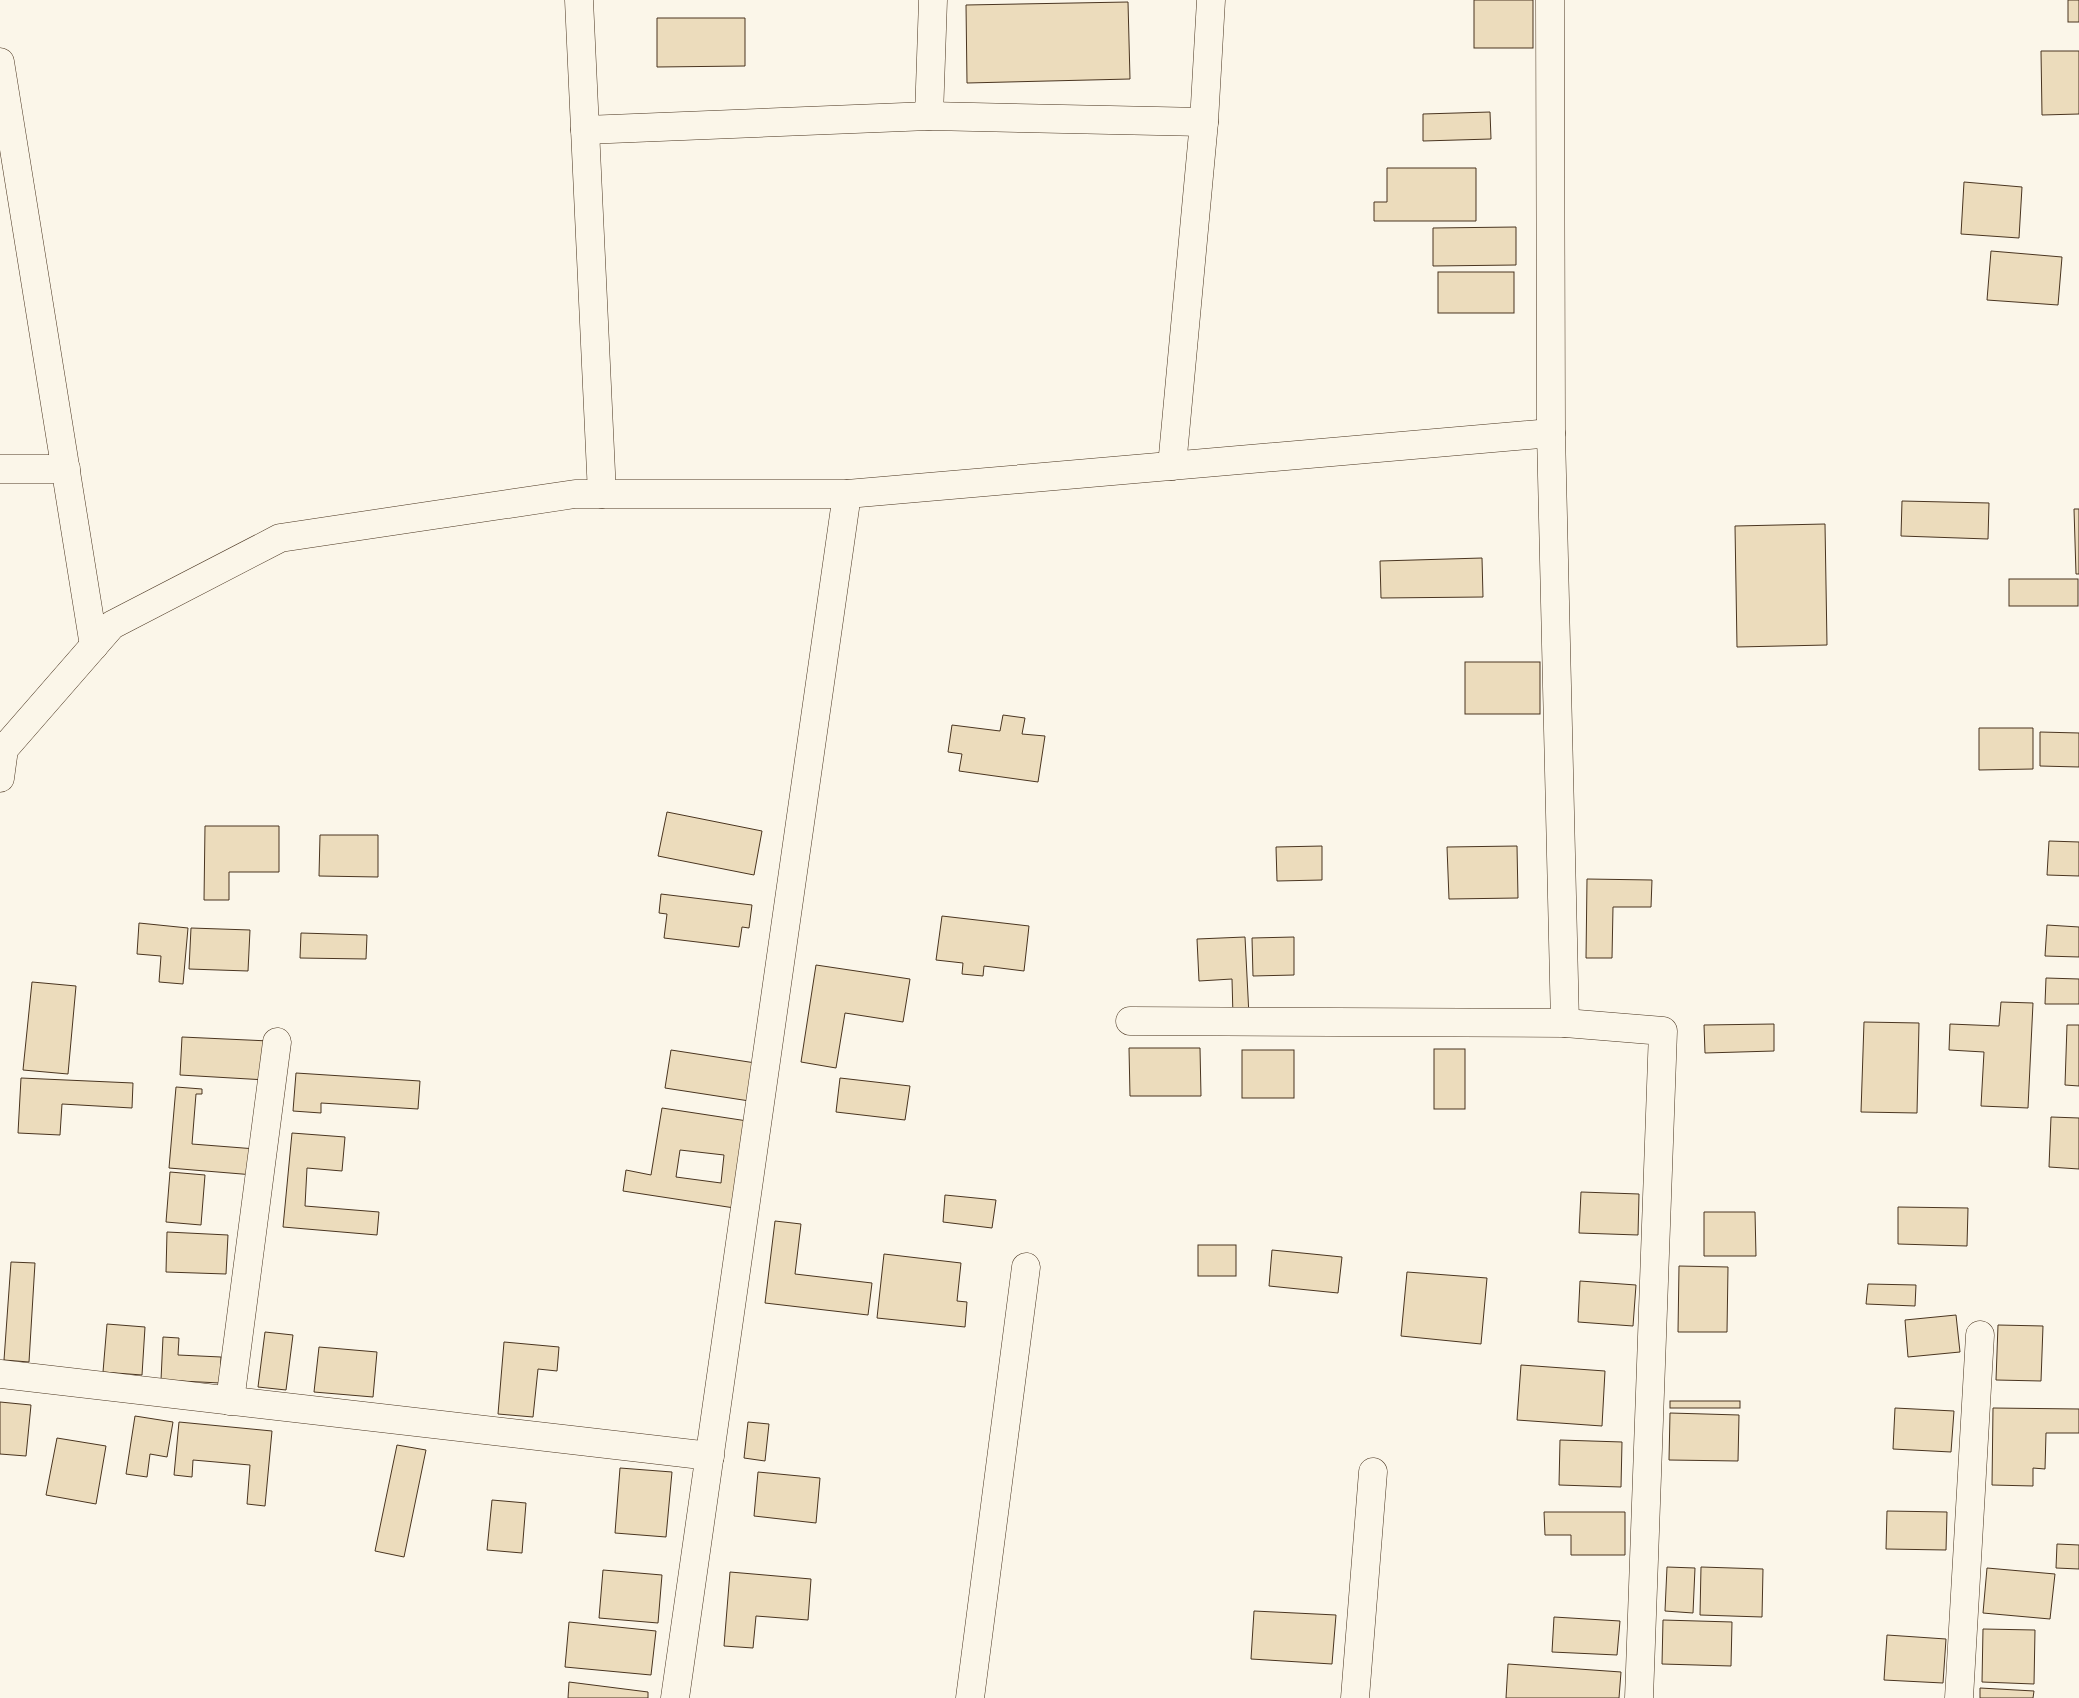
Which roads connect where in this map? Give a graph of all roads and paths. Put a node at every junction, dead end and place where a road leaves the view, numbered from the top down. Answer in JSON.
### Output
{"nodes":[{"id":1,"x":579,"y":0,"type":"edge"},
{"id":2,"x":933,"y":0,"type":"edge"},
{"id":3,"x":1212,"y":0,"type":"edge"},
{"id":4,"x":1550,"y":0,"type":"edge"},
{"id":5,"x":0,"y":62,"type":"edge"},
{"id":6,"x":929,"y":116,"type":"junction"},
{"id":7,"x":1204,"y":122,"type":"junction"},
{"id":8,"x":585,"y":130,"type":"junction"},
{"id":9,"x":1551,"y":433,"type":"junction"},
{"id":10,"x":1172,"y":466,"type":"junction"},
{"id":11,"x":0,"y":469,"type":"edge"},
{"id":12,"x":66,"y":469,"type":"junction"},
{"id":13,"x":602,"y":494,"type":"junction"},
{"id":14,"x":847,"y":494,"type":"junction"},
{"id":15,"x":94,"y":646,"type":"junction"},
{"id":16,"x":0,"y":778,"type":"edge"},
{"id":17,"x":1130,"y":1021,"type":"dead end"},
{"id":18,"x":1565,"y":1023,"type":"junction"},
{"id":19,"x":277,"y":1042,"type":"dead end"},
{"id":20,"x":1026,"y":1267,"type":"dead end"},
{"id":21,"x":1980,"y":1335,"type":"dead end"},
{"id":22,"x":0,"y":1374,"type":"edge"},
{"id":23,"x":230,"y":1401,"type":"junction"},
{"id":24,"x":710,"y":1456,"type":"junction"},
{"id":25,"x":1373,"y":1472,"type":"dead end"},
{"id":26,"x":675,"y":1698,"type":"edge"},
{"id":27,"x":970,"y":1698,"type":"edge"},
{"id":28,"x":1355,"y":1698,"type":"edge"},
{"id":29,"x":1639,"y":1698,"type":"edge"},
{"id":30,"x":1959,"y":1698,"type":"edge"}],
"edges":[{"from":1,"to":8,"type":"street"},
{"from":2,"to":6,"type":"street"},
{"from":3,"to":7,"type":"street"},
{"from":4,"to":9,"type":"street"},
{"from":5,"to":12,"type":"street"},
{"from":6,"to":7,"type":"street"},
{"from":6,"to":8,"type":"street"},
{"from":7,"to":10,"type":"street"},
{"from":8,"to":13,"type":"street"},
{"from":9,"to":10,"type":"street"},
{"from":9,"to":18,"type":"street"},
{"from":10,"to":14,"type":"street"},
{"from":11,"to":12,"type":"street"},
{"from":12,"to":15,"type":"street"},
{"from":13,"to":14,"type":"street"},
{"from":13,"to":15,"type":"street"},
{"from":14,"to":24,"type":"street"},
{"from":15,"to":16,"type":"street"},
{"from":17,"to":18,"type":"street"},
{"from":18,"to":29,"type":"street"},
{"from":19,"to":23,"type":"street"},
{"from":20,"to":27,"type":"street"},
{"from":21,"to":30,"type":"street"},
{"from":22,"to":23,"type":"street"},
{"from":23,"to":24,"type":"street"},
{"from":24,"to":26,"type":"street"},
{"from":25,"to":28,"type":"street"}]}
